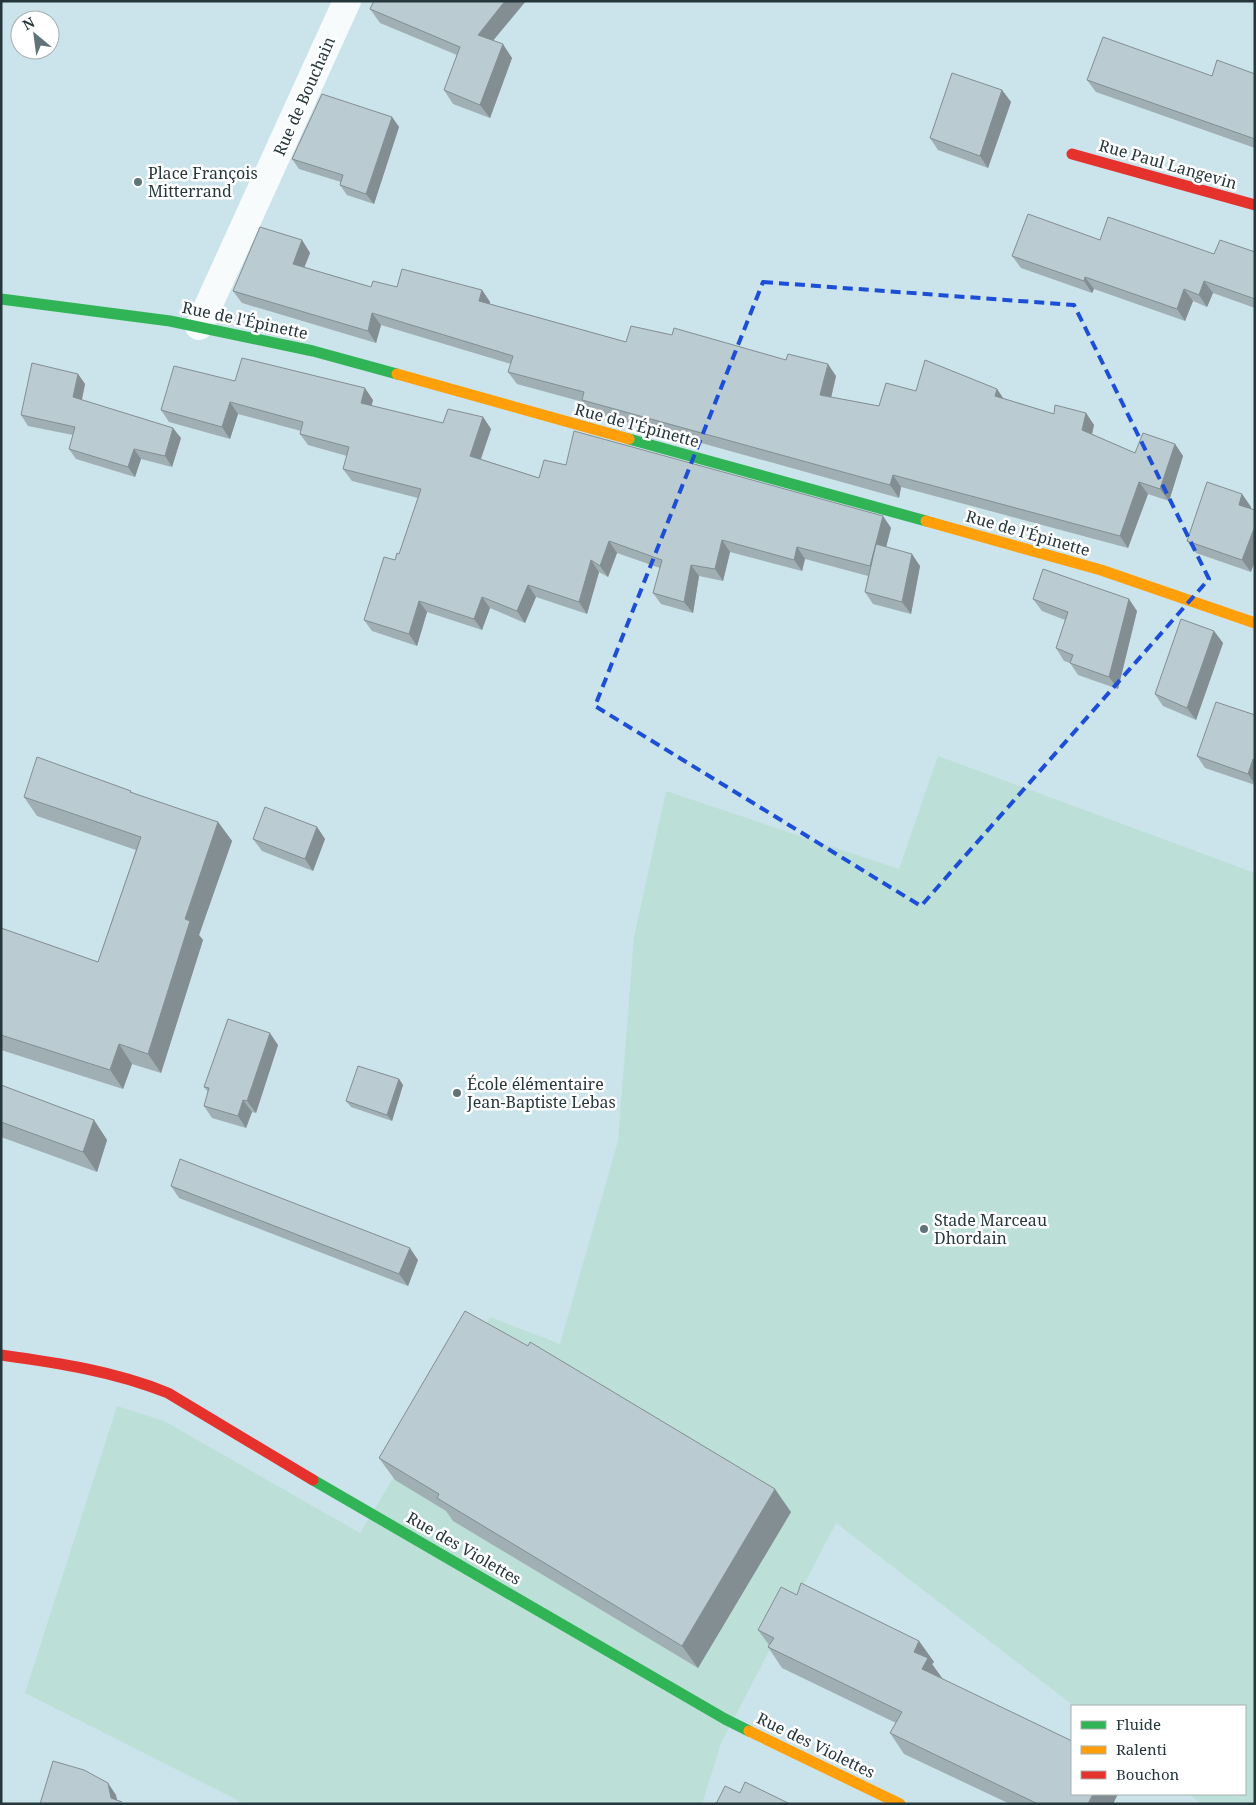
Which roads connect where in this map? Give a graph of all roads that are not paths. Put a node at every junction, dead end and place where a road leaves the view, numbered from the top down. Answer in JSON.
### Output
{"nodes":[{"id":1,"x":347,"y":1,"type":"edge"},
{"id":2,"x":1072,"y":154,"type":"dead end"},
{"id":3,"x":1255,"y":205,"type":"edge"},
{"id":4,"x":1,"y":299,"type":"edge"},
{"id":5,"x":199,"y":326,"type":"junction"},
{"id":6,"x":1255,"y":623,"type":"edge"},
{"id":7,"x":1,"y":1355,"type":"edge"},
{"id":8,"x":900,"y":1804,"type":"edge"}],
"edges":[{"from":1,"to":5,"type":"street","name":"Rue de Bouchain"},
{"from":2,"to":3,"type":"street","name":"Rue Paul Langevin"},
{"from":4,"to":5,"type":"street","name":"Rue de l'Épinette"},
{"from":5,"to":6,"type":"street","name":"Rue de l'Épinette"},
{"from":7,"to":8,"type":"street","name":"Rue des Violettes"}]}
